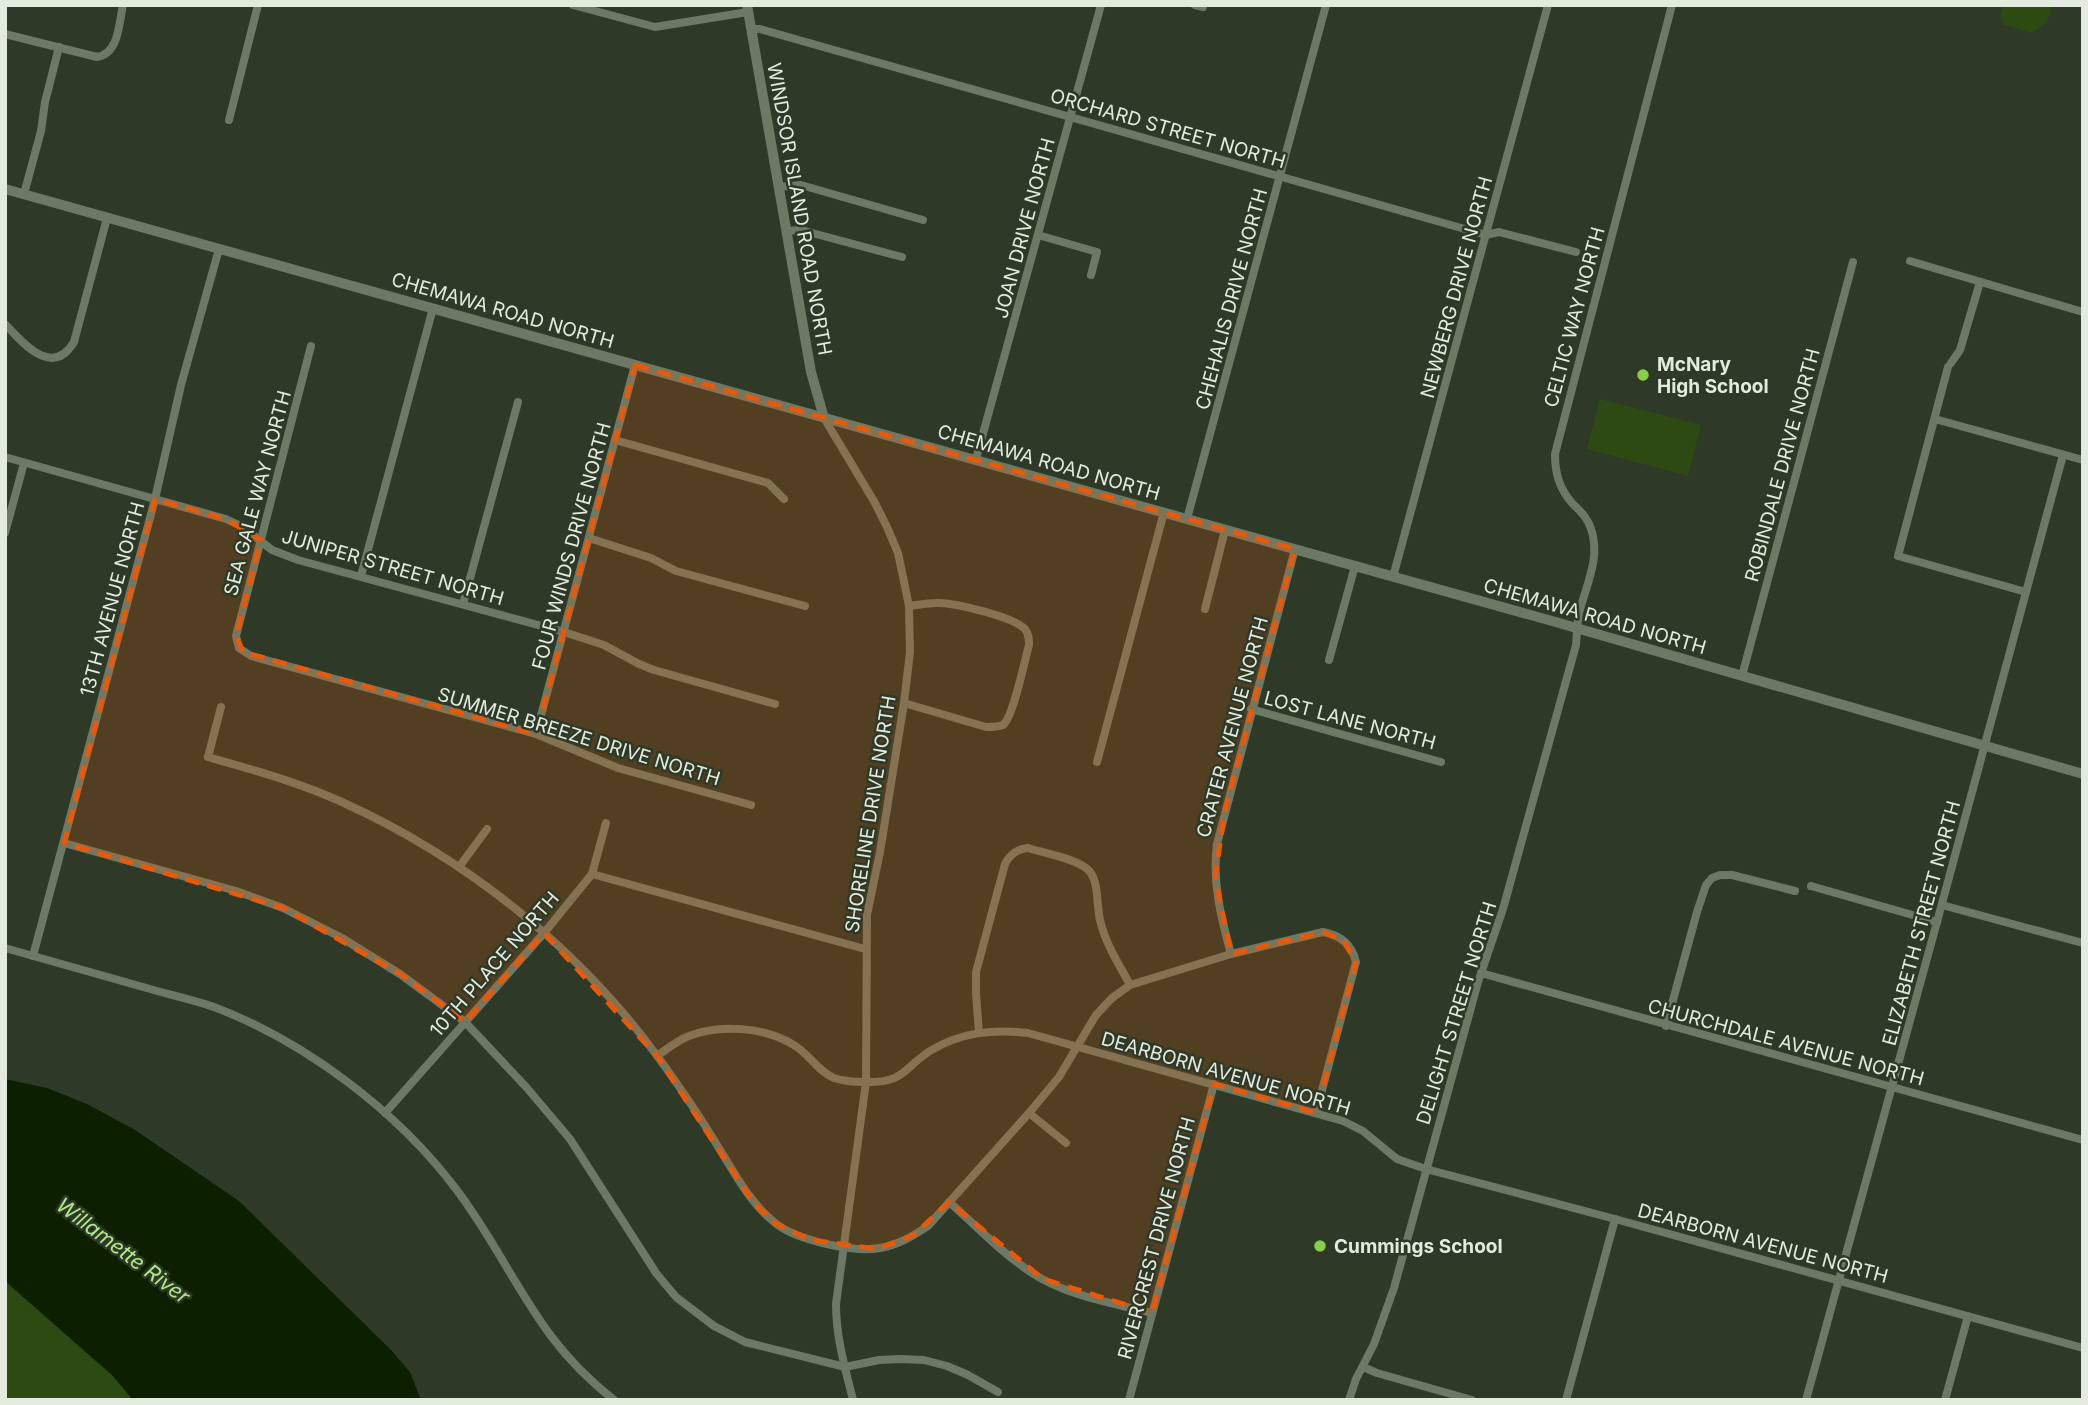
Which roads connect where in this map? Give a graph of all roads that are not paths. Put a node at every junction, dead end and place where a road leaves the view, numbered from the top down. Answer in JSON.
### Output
{"nodes":[{"id":1,"x":124,"y":5,"type":"edge"},
{"id":2,"x":258,"y":5,"type":"edge"},
{"id":3,"x":573,"y":5,"type":"edge"},
{"id":4,"x":1101,"y":5,"type":"edge"},
{"id":5,"x":1326,"y":5,"type":"edge"},
{"id":6,"x":1548,"y":5,"type":"edge"},
{"id":7,"x":1672,"y":5,"type":"edge"},
{"id":8,"x":747,"y":9,"type":"edge"},
{"id":9,"x":751,"y":29,"type":"junction"},
{"id":10,"x":5,"y":34,"type":"edge"},
{"id":11,"x":60,"y":47,"type":"junction"},
{"id":12,"x":1070,"y":117,"type":"junction"},
{"id":13,"x":229,"y":120,"type":"dead end"},
{"id":14,"x":1281,"y":177,"type":"junction"},
{"id":15,"x":778,"y":187,"type":"junction"},
{"id":16,"x":5,"y":189,"type":"edge"},
{"id":17,"x":24,"y":194,"type":"junction"},
{"id":18,"x":107,"y":218,"type":"junction"},
{"id":19,"x":923,"y":220,"type":"dead end"},
{"id":20,"x":786,"y":231,"type":"junction"},
{"id":21,"x":1038,"y":235,"type":"junction"},
{"id":22,"x":1486,"y":235,"type":"junction"},
{"id":23,"x":219,"y":249,"type":"junction"},
{"id":24,"x":1576,"y":252,"type":"dead end"},
{"id":25,"x":902,"y":257,"type":"dead end"},
{"id":26,"x":1910,"y":261,"type":"dead end"},
{"id":27,"x":1853,"y":262,"type":"dead end"},
{"id":28,"x":1091,"y":275,"type":"dead end"},
{"id":29,"x":1980,"y":282,"type":"junction"},
{"id":30,"x":433,"y":308,"type":"junction"},
{"id":31,"x":2083,"y":312,"type":"edge"},
{"id":32,"x":5,"y":324,"type":"edge"},
{"id":33,"x":311,"y":346,"type":"dead end"},
{"id":34,"x":635,"y":365,"type":"junction"},
{"id":35,"x":518,"y":401,"type":"dead end"},
{"id":36,"x":824,"y":418,"type":"junction"},
{"id":37,"x":1935,"y":419,"type":"junction"},
{"id":38,"x":615,"y":440,"type":"junction"},
{"id":39,"x":2063,"y":455,"type":"junction"},
{"id":40,"x":5,"y":457,"type":"edge"},
{"id":41,"x":976,"y":459,"type":"junction"},
{"id":42,"x":2083,"y":460,"type":"edge"},
{"id":43,"x":24,"y":463,"type":"junction"},
{"id":44,"x":155,"y":499,"type":"junction"},
{"id":45,"x":784,"y":499,"type":"dead end"},
{"id":46,"x":1164,"y":512,"type":"junction"},
{"id":47,"x":1187,"y":519,"type":"junction"},
{"id":48,"x":1225,"y":530,"type":"junction"},
{"id":49,"x":5,"y":533,"type":"edge"},
{"id":50,"x":589,"y":538,"type":"junction"},
{"id":51,"x":261,"y":540,"type":"junction"},
{"id":52,"x":1295,"y":549,"type":"junction"},
{"id":53,"x":1354,"y":566,"type":"junction"},
{"id":54,"x":360,"y":576,"type":"junction"},
{"id":55,"x":1393,"y":577,"type":"junction"},
{"id":56,"x":2026,"y":593,"type":"junction"},
{"id":57,"x":463,"y":604,"type":"junction"},
{"id":58,"x":805,"y":606,"type":"dead end"},
{"id":59,"x":909,"y":606,"type":"junction"},
{"id":60,"x":1205,"y":609,"type":"dead end"},
{"id":61,"x":1577,"y":629,"type":"junction"},
{"id":62,"x":564,"y":632,"type":"junction"},
{"id":63,"x":239,"y":648,"type":"joint"},
{"id":64,"x":1329,"y":660,"type":"dead end"},
{"id":65,"x":1742,"y":676,"type":"junction"},
{"id":66,"x":904,"y":703,"type":"junction"},
{"id":67,"x":775,"y":704,"type":"dead end"},
{"id":68,"x":220,"y":707,"type":"dead end"},
{"id":69,"x":1251,"y":709,"type":"junction"},
{"id":70,"x":536,"y":734,"type":"junction"},
{"id":71,"x":1985,"y":745,"type":"junction"},
{"id":72,"x":1097,"y":762,"type":"dead end"},
{"id":73,"x":1441,"y":762,"type":"dead end"},
{"id":74,"x":2083,"y":774,"type":"edge"},
{"id":75,"x":751,"y":805,"type":"dead end"},
{"id":76,"x":606,"y":823,"type":"dead end"},
{"id":77,"x":487,"y":829,"type":"dead end"},
{"id":78,"x":64,"y":843,"type":"junction"},
{"id":79,"x":458,"y":867,"type":"junction"},
{"id":80,"x":592,"y":874,"type":"junction"},
{"id":81,"x":1811,"y":886,"type":"dead end"},
{"id":82,"x":1795,"y":891,"type":"dead end"},
{"id":83,"x":1942,"y":905,"type":"junction"},
{"id":84,"x":1937,"y":922,"type":"junction"},
{"id":85,"x":544,"y":933,"type":"junction"},
{"id":86,"x":2083,"y":943,"type":"edge"},
{"id":87,"x":5,"y":948,"type":"edge"},
{"id":88,"x":865,"y":949,"type":"junction"},
{"id":89,"x":1231,"y":954,"type":"junction"},
{"id":90,"x":33,"y":956,"type":"junction"},
{"id":91,"x":1481,"y":973,"type":"junction"},
{"id":92,"x":1130,"y":985,"type":"junction"},
{"id":93,"x":465,"y":1022,"type":"junction"},
{"id":94,"x":1666,"y":1026,"type":"junction"},
{"id":95,"x":979,"y":1032,"type":"junction"},
{"id":96,"x":1078,"y":1046,"type":"junction"},
{"id":97,"x":657,"y":1056,"type":"junction"},
{"id":98,"x":866,"y":1082,"type":"junction"},
{"id":99,"x":1214,"y":1084,"type":"junction"},
{"id":100,"x":1892,"y":1087,"type":"junction"},
{"id":101,"x":1316,"y":1112,"type":"junction"},
{"id":102,"x":385,"y":1113,"type":"junction"},
{"id":103,"x":1029,"y":1113,"type":"junction"},
{"id":104,"x":2083,"y":1140,"type":"edge"},
{"id":105,"x":1066,"y":1143,"type":"dead end"},
{"id":106,"x":1426,"y":1169,"type":"junction"},
{"id":107,"x":949,"y":1202,"type":"junction"},
{"id":108,"x":1615,"y":1219,"type":"junction"},
{"id":109,"x":844,"y":1246,"type":"junction"},
{"id":110,"x":1838,"y":1280,"type":"junction"},
{"id":111,"x":1152,"y":1313,"type":"junction"},
{"id":112,"x":1968,"y":1316,"type":"junction"},
{"id":113,"x":2083,"y":1348,"type":"edge"},
{"id":114,"x":845,"y":1367,"type":"junction"},
{"id":115,"x":1363,"y":1367,"type":"junction"},
{"id":116,"x":998,"y":1392,"type":"dead end"},
{"id":117,"x":614,"y":1400,"type":"edge"},
{"id":118,"x":853,"y":1400,"type":"edge"},
{"id":119,"x":1129,"y":1400,"type":"edge"},
{"id":120,"x":1349,"y":1400,"type":"edge"},
{"id":121,"x":1472,"y":1400,"type":"edge"},
{"id":122,"x":1566,"y":1400,"type":"edge"},
{"id":123,"x":1806,"y":1400,"type":"edge"},
{"id":124,"x":1945,"y":1400,"type":"edge"}],
"edges":[{"from":1,"to":11,"type":"street"},
{"from":2,"to":13,"type":"street"},
{"from":3,"to":8,"type":"street"},
{"from":4,"to":12,"type":"street","name":"JOAN DRIVE NORTH"},
{"from":5,"to":14,"type":"street","name":"CHEHALIS DRIVE NORTH"},
{"from":6,"to":22,"type":"street","name":"NEWBERG DRIVE NORTH"},
{"from":7,"to":61,"type":"street","name":"CELTIC WAY NORTH"},
{"from":8,"to":9,"type":"street","name":"WINDSOR ISLAND ROAD NORTH"},
{"from":9,"to":12,"type":"street","name":"ORCHARD STREET NORTH"},
{"from":9,"to":15,"type":"street","name":"WINDSOR ISLAND ROAD NORTH"},
{"from":10,"to":11,"type":"street"},
{"from":11,"to":17,"type":"street"},
{"from":12,"to":14,"type":"street","name":"ORCHARD STREET NORTH"},
{"from":12,"to":21,"type":"street","name":"JOAN DRIVE NORTH"},
{"from":14,"to":22,"type":"street","name":"ORCHARD STREET NORTH"},
{"from":14,"to":47,"type":"street","name":"CHEHALIS DRIVE NORTH"},
{"from":15,"to":19,"type":"street"},
{"from":15,"to":20,"type":"street","name":"WINDSOR ISLAND ROAD NORTH"},
{"from":16,"to":17,"type":"street","name":"CHEMAWA ROAD NORTH"},
{"from":17,"to":18,"type":"street","name":"CHEMAWA ROAD NORTH"},
{"from":18,"to":23,"type":"street","name":"CHEMAWA ROAD NORTH"},
{"from":18,"to":32,"type":"street"},
{"from":20,"to":25,"type":"street"},
{"from":20,"to":36,"type":"street","name":"WINDSOR ISLAND ROAD NORTH"},
{"from":21,"to":28,"type":"street"},
{"from":21,"to":41,"type":"street","name":"JOAN DRIVE NORTH"},
{"from":22,"to":24,"type":"street","name":"ORCHARD STREET NORTH"},
{"from":22,"to":55,"type":"street","name":"NEWBERG DRIVE NORTH"},
{"from":23,"to":30,"type":"street","name":"CHEMAWA ROAD NORTH"},
{"from":23,"to":44,"type":"street","name":"13TH AVENUE NORTH"},
{"from":26,"to":29,"type":"street"},
{"from":27,"to":65,"type":"street","name":"ROBINDALE DRIVE NORTH"},
{"from":29,"to":31,"type":"street"},
{"from":29,"to":37,"type":"street"},
{"from":30,"to":34,"type":"street","name":"CHEMAWA ROAD NORTH"},
{"from":30,"to":54,"type":"street"},
{"from":33,"to":51,"type":"street","name":"SEA GALE WAY NORTH"},
{"from":34,"to":36,"type":"street","name":"CHEMAWA ROAD NORTH"},
{"from":34,"to":38,"type":"street","name":"FOUR WINDS DRIVE NORTH"},
{"from":35,"to":57,"type":"street"},
{"from":36,"to":41,"type":"street","name":"CHEMAWA ROAD NORTH"},
{"from":36,"to":59,"type":"street","name":"SHORELINE DRIVE NORTH"},
{"from":37,"to":39,"type":"street"},
{"from":37,"to":56,"type":"street"},
{"from":38,"to":45,"type":"street"},
{"from":38,"to":50,"type":"street","name":"FOUR WINDS DRIVE NORTH"},
{"from":39,"to":42,"type":"street"},
{"from":39,"to":56,"type":"street","name":"ELIZABETH STREET NORTH"},
{"from":40,"to":43,"type":"street","name":"JUNIPER STREET NORTH"},
{"from":41,"to":46,"type":"street","name":"CHEMAWA ROAD NORTH"},
{"from":43,"to":44,"type":"street","name":"JUNIPER STREET NORTH"},
{"from":43,"to":49,"type":"street"},
{"from":44,"to":51,"type":"street","name":"JUNIPER STREET NORTH"},
{"from":44,"to":78,"type":"street","name":"13TH AVENUE NORTH"},
{"from":46,"to":47,"type":"street","name":"CHEMAWA ROAD NORTH"},
{"from":46,"to":72,"type":"street"},
{"from":47,"to":48,"type":"street","name":"CHEMAWA ROAD NORTH"},
{"from":48,"to":52,"type":"street","name":"CHEMAWA ROAD NORTH"},
{"from":48,"to":60,"type":"street"},
{"from":50,"to":58,"type":"street"},
{"from":50,"to":62,"type":"street","name":"FOUR WINDS DRIVE NORTH"},
{"from":51,"to":54,"type":"street","name":"JUNIPER STREET NORTH"},
{"from":51,"to":63,"type":"street","name":"SEA GALE WAY NORTH"},
{"from":52,"to":53,"type":"street","name":"CHEMAWA ROAD NORTH"},
{"from":52,"to":69,"type":"street","name":"CRATER AVENUE NORTH"},
{"from":53,"to":55,"type":"street","name":"CHEMAWA ROAD NORTH"},
{"from":53,"to":64,"type":"street"},
{"from":54,"to":57,"type":"street","name":"JUNIPER STREET NORTH"},
{"from":55,"to":61,"type":"street","name":"CHEMAWA ROAD NORTH"},
{"from":56,"to":71,"type":"street","name":"ELIZABETH STREET NORTH"},
{"from":57,"to":62,"type":"street","name":"JUNIPER STREET NORTH"},
{"from":59,"to":66,"type":"street","name":"SHORELINE DRIVE NORTH"},
{"from":59,"to":66,"type":"street"},
{"from":61,"to":65,"type":"street","name":"CHEMAWA ROAD NORTH"},
{"from":61,"to":91,"type":"street","name":"DELIGHT STREET NORTH"},
{"from":62,"to":67,"type":"street","name":"JUNIPER STREET NORTH"},
{"from":62,"to":70,"type":"street","name":"FOUR WINDS DRIVE NORTH"},
{"from":63,"to":70,"type":"street","name":"SUMMER BREEZE DRIVE NORTH"},
{"from":65,"to":71,"type":"street","name":"CHEMAWA ROAD NORTH"},
{"from":66,"to":88,"type":"street","name":"SHORELINE DRIVE NORTH"},
{"from":68,"to":79,"type":"street"},
{"from":69,"to":73,"type":"street","name":"LOST LANE NORTH"},
{"from":69,"to":89,"type":"street","name":"CRATER AVENUE NORTH"},
{"from":70,"to":75,"type":"street","name":"SUMMER BREEZE DRIVE NORTH"},
{"from":71,"to":74,"type":"street","name":"CHEMAWA ROAD NORTH"},
{"from":71,"to":83,"type":"street","name":"ELIZABETH STREET NORTH"},
{"from":76,"to":80,"type":"street","name":"10TH PLACE NORTH"},
{"from":77,"to":79,"type":"street"},
{"from":78,"to":90,"type":"street","name":"13TH AVENUE NORTH"},
{"from":78,"to":93,"type":"street"},
{"from":79,"to":85,"type":"street"},
{"from":80,"to":85,"type":"street","name":"10TH PLACE NORTH"},
{"from":80,"to":88,"type":"street"},
{"from":81,"to":84,"type":"street"},
{"from":82,"to":94,"type":"street"},
{"from":83,"to":84,"type":"street","name":"ELIZABETH STREET NORTH"},
{"from":83,"to":86,"type":"street"},
{"from":84,"to":100,"type":"street","name":"ELIZABETH STREET NORTH"},
{"from":85,"to":93,"type":"street","name":"10TH PLACE NORTH"},
{"from":85,"to":97,"type":"street"},
{"from":87,"to":90,"type":"street"},
{"from":88,"to":98,"type":"street","name":"SHORELINE DRIVE NORTH"},
{"from":89,"to":92,"type":"street"},
{"from":89,"to":101,"type":"street"},
{"from":90,"to":102,"type":"street"},
{"from":91,"to":94,"type":"street","name":"CHURCHDALE AVENUE NORTH"},
{"from":91,"to":106,"type":"street","name":"DELIGHT STREET NORTH"},
{"from":92,"to":95,"type":"street"},
{"from":92,"to":96,"type":"street"},
{"from":93,"to":102,"type":"street","name":"10TH PLACE NORTH"},
{"from":93,"to":114,"type":"street"},
{"from":94,"to":100,"type":"street","name":"CHURCHDALE AVENUE NORTH"},
{"from":95,"to":96,"type":"street","name":"DEARBORN AVENUE NORTH"},
{"from":95,"to":98,"type":"street","name":"DEARBORN AVENUE NORTH"},
{"from":96,"to":99,"type":"street","name":"DEARBORN AVENUE NORTH"},
{"from":96,"to":103,"type":"street"},
{"from":97,"to":98,"type":"street","name":"DEARBORN AVENUE NORTH"},
{"from":97,"to":109,"type":"street"},
{"from":98,"to":109,"type":"street","name":"SHORELINE DRIVE NORTH"},
{"from":99,"to":101,"type":"street","name":"DEARBORN AVENUE NORTH"},
{"from":99,"to":111,"type":"street","name":"RIVERCREST DRIVE NORTH"},
{"from":100,"to":104,"type":"street","name":"CHURCHDALE AVENUE NORTH"},
{"from":100,"to":110,"type":"street","name":"ELIZABETH STREET NORTH"},
{"from":101,"to":106,"type":"street","name":"DEARBORN AVENUE NORTH"},
{"from":102,"to":117,"type":"street"},
{"from":103,"to":105,"type":"street"},
{"from":103,"to":107,"type":"street"},
{"from":106,"to":108,"type":"street","name":"DEARBORN AVENUE NORTH"},
{"from":106,"to":115,"type":"street","name":"DELIGHT STREET NORTH"},
{"from":107,"to":109,"type":"street"},
{"from":107,"to":111,"type":"street"},
{"from":108,"to":110,"type":"street","name":"DEARBORN AVENUE NORTH"},
{"from":108,"to":122,"type":"street"},
{"from":109,"to":114,"type":"street","name":"SHORELINE DRIVE NORTH"},
{"from":110,"to":112,"type":"street","name":"DEARBORN AVENUE NORTH"},
{"from":110,"to":123,"type":"street","name":"ELIZABETH STREET NORTH"},
{"from":111,"to":119,"type":"street","name":"RIVERCREST DRIVE NORTH"},
{"from":112,"to":113,"type":"street","name":"DEARBORN AVENUE NORTH"},
{"from":112,"to":124,"type":"street"},
{"from":114,"to":116,"type":"street"},
{"from":114,"to":118,"type":"street","name":"SHORELINE DRIVE NORTH"},
{"from":115,"to":120,"type":"street","name":"DELIGHT STREET NORTH"},
{"from":115,"to":121,"type":"street"}]}
